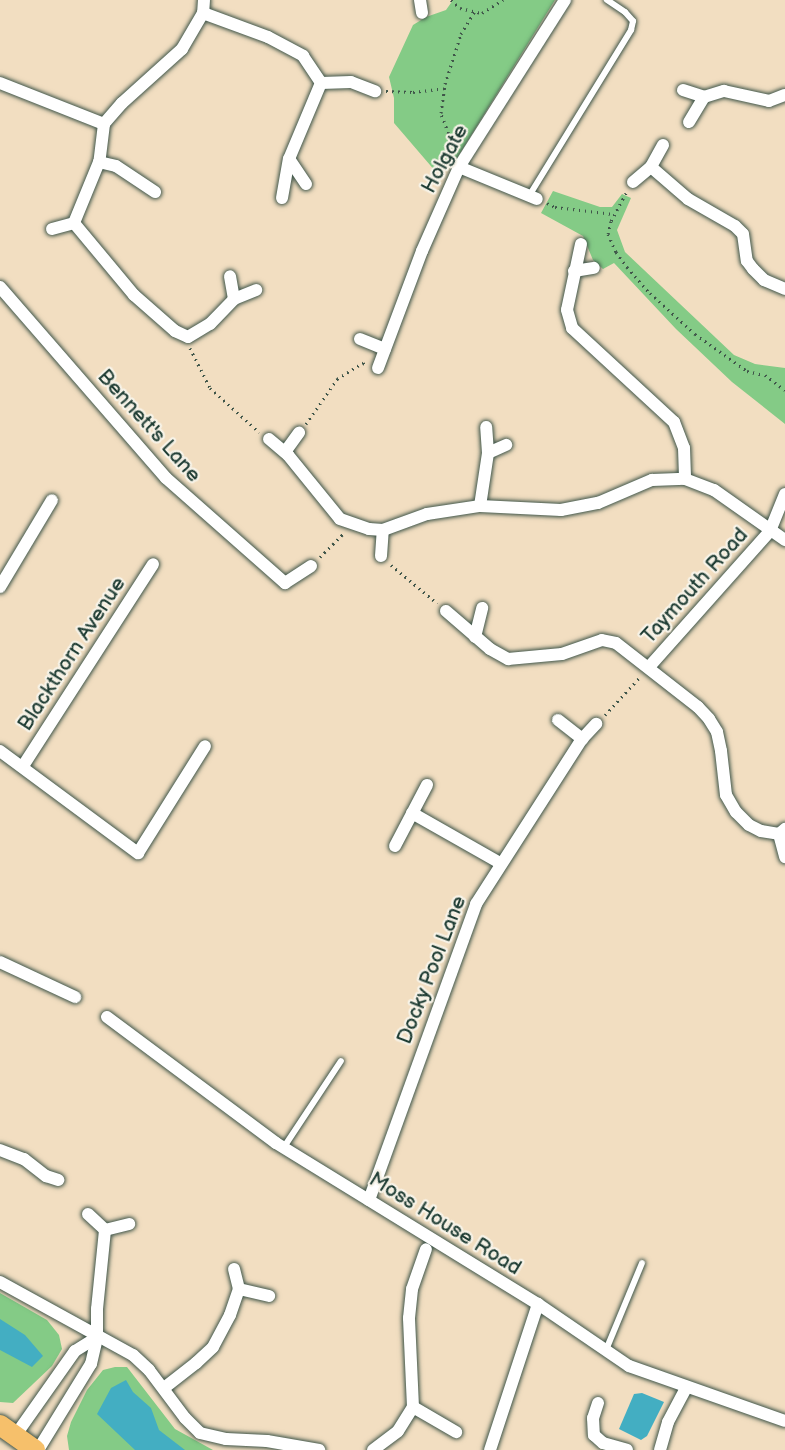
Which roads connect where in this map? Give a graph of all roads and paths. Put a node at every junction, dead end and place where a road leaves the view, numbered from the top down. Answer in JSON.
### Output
{"nodes":[{"id":1,"x":204,"y":0,"type":"edge"},
{"id":2,"x":451,"y":0,"type":"edge"},
{"id":3,"x":503,"y":0,"type":"edge"},
{"id":4,"x":565,"y":0,"type":"edge"},
{"id":5,"x":607,"y":0,"type":"edge"},
{"id":6,"x":475,"y":11,"type":"junction"},
{"id":7,"x":203,"y":14,"type":"junction"},
{"id":8,"x":0,"y":83,"type":"edge"},
{"id":9,"x":321,"y":84,"type":"junction"},
{"id":10,"x":444,"y":88,"type":"junction"},
{"id":11,"x":682,"y":90,"type":"dead end"},
{"id":12,"x":375,"y":91,"type":"joint"},
{"id":13,"x":785,"y":95,"type":"edge"},
{"id":14,"x":704,"y":97,"type":"junction"},
{"id":15,"x":689,"y":122,"type":"dead end"},
{"id":16,"x":104,"y":124,"type":"junction"},
{"id":17,"x":663,"y":145,"type":"dead end"},
{"id":18,"x":289,"y":159,"type":"junction"},
{"id":19,"x":99,"y":162,"type":"junction"},
{"id":20,"x":460,"y":165,"type":"junction"},
{"id":21,"x":651,"y":167,"type":"junction"},
{"id":22,"x":633,"y":182,"type":"joint"},
{"id":23,"x":306,"y":184,"type":"dead end"},
{"id":24,"x":155,"y":192,"type":"dead end"},
{"id":25,"x":533,"y":197,"type":"junction"},
{"id":26,"x":282,"y":198,"type":"dead end"},
{"id":27,"x":614,"y":214,"type":"junction"},
{"id":28,"x":74,"y":223,"type":"junction"},
{"id":29,"x":52,"y":229,"type":"dead end"},
{"id":30,"x":581,"y":244,"type":"dead end"},
{"id":31,"x":594,"y":268,"type":"dead end"},
{"id":32,"x":574,"y":271,"type":"junction"},
{"id":33,"x":230,"y":276,"type":"dead end"},
{"id":34,"x":0,"y":287,"type":"edge"},
{"id":35,"x":785,"y":289,"type":"edge"},
{"id":36,"x":256,"y":290,"type":"dead end"},
{"id":37,"x":234,"y":298,"type":"junction"},
{"id":38,"x":188,"y":338,"type":"junction"},
{"id":39,"x":360,"y":339,"type":"dead end"},
{"id":40,"x":385,"y":349,"type":"junction"},
{"id":41,"x":378,"y":368,"type":"joint"},
{"id":42,"x":785,"y":390,"type":"edge"},
{"id":43,"x":486,"y":427,"type":"dead end"},
{"id":44,"x":299,"y":433,"type":"joint"},
{"id":45,"x":269,"y":439,"type":"joint"},
{"id":46,"x":506,"y":445,"type":"dead end"},
{"id":47,"x":285,"y":452,"type":"junction"},
{"id":48,"x":488,"y":453,"type":"junction"},
{"id":49,"x":685,"y":479,"type":"junction"},
{"id":50,"x":785,"y":494,"type":"edge"},
{"id":51,"x":52,"y":500,"type":"dead end"},
{"id":52,"x":480,"y":506,"type":"junction"},
{"id":53,"x":352,"y":524,"type":"junction"},
{"id":54,"x":383,"y":530,"type":"junction"},
{"id":55,"x":770,"y":531,"type":"junction"},
{"id":56,"x":785,"y":540,"type":"edge"},
{"id":57,"x":381,"y":556,"type":"joint"},
{"id":58,"x":153,"y":564,"type":"dead end"},
{"id":59,"x":311,"y":566,"type":"joint"},
{"id":60,"x":0,"y":587,"type":"edge"},
{"id":61,"x":482,"y":608,"type":"dead end"},
{"id":62,"x":446,"y":611,"type":"joint"},
{"id":63,"x":475,"y":637,"type":"junction"},
{"id":64,"x":649,"y":668,"type":"junction"},
{"id":65,"x":558,"y":720,"type":"dead end"},
{"id":66,"x":597,"y":724,"type":"joint"},
{"id":67,"x":582,"y":739,"type":"junction"},
{"id":68,"x":205,"y":746,"type":"dead end"},
{"id":69,"x":0,"y":751,"type":"edge"},
{"id":70,"x":23,"y":766,"type":"junction"},
{"id":71,"x":427,"y":785,"type":"dead end"},
{"id":72,"x":412,"y":813,"type":"junction"},
{"id":73,"x":782,"y":831,"type":"edge"},
{"id":74,"x":395,"y":846,"type":"dead end"},
{"id":75,"x":785,"y":857,"type":"edge"},
{"id":76,"x":500,"y":864,"type":"junction"},
{"id":77,"x":0,"y":962,"type":"edge"},
{"id":78,"x":75,"y":997,"type":"dead end"},
{"id":79,"x":107,"y":1017,"type":"dead end"},
{"id":80,"x":341,"y":1061,"type":"dead end"},
{"id":81,"x":283,"y":1148,"type":"junction"},
{"id":82,"x":0,"y":1150,"type":"edge"},
{"id":83,"x":58,"y":1180,"type":"dead end"},
{"id":84,"x":369,"y":1200,"type":"junction"},
{"id":85,"x":88,"y":1214,"type":"dead end"},
{"id":86,"x":129,"y":1224,"type":"dead end"},
{"id":87,"x":105,"y":1230,"type":"junction"},
{"id":88,"x":426,"y":1249,"type":"dead end"},
{"id":89,"x":642,"y":1263,"type":"dead end"},
{"id":90,"x":234,"y":1269,"type":"dead end"},
{"id":91,"x":0,"y":1282,"type":"edge"},
{"id":92,"x":239,"y":1289,"type":"junction"},
{"id":93,"x":269,"y":1296,"type":"dead end"},
{"id":94,"x":538,"y":1304,"type":"junction"},
{"id":95,"x":97,"y":1337,"type":"junction"},
{"id":96,"x":606,"y":1350,"type":"junction"},
{"id":97,"x":687,"y":1387,"type":"junction"},
{"id":98,"x":164,"y":1388,"type":"junction"},
{"id":99,"x":598,"y":1403,"type":"dead end"},
{"id":100,"x":413,"y":1407,"type":"junction"},
{"id":101,"x":785,"y":1421,"type":"edge"},
{"id":102,"x":456,"y":1432,"type":"dead end"},
{"id":103,"x":15,"y":1433,"type":"edge"},
{"id":104,"x":291,"y":1447,"type":"edge"},
{"id":105,"x":36,"y":1450,"type":"edge"},
{"id":106,"x":319,"y":1450,"type":"edge"},
{"id":107,"x":374,"y":1450,"type":"edge"},
{"id":108,"x":489,"y":1450,"type":"edge"},
{"id":109,"x":627,"y":1450,"type":"edge"},
{"id":110,"x":660,"y":1450,"type":"edge"}],
"edges":[{"from":1,"to":7,"type":"street"},
{"from":2,"to":6,"type":"path"},
{"from":3,"to":6,"type":"path"},
{"from":4,"to":20,"type":"street","name":"Holgate"},
{"from":5,"to":25,"type":"lane"},
{"from":6,"to":10,"type":"path"},
{"from":7,"to":9,"type":"street"},
{"from":7,"to":16,"type":"street"},
{"from":8,"to":16,"type":"street"},
{"from":9,"to":12,"type":"street"},
{"from":9,"to":18,"type":"street"},
{"from":10,"to":12,"type":"path"},
{"from":10,"to":20,"type":"path"},
{"from":11,"to":14,"type":"street"},
{"from":13,"to":14,"type":"street"},
{"from":14,"to":15,"type":"street"},
{"from":16,"to":19,"type":"street"},
{"from":17,"to":21,"type":"street"},
{"from":18,"to":23,"type":"street"},
{"from":18,"to":26,"type":"street"},
{"from":19,"to":24,"type":"street"},
{"from":19,"to":28,"type":"street"},
{"from":20,"to":25,"type":"street"},
{"from":20,"to":40,"type":"street","name":"Holgate"},
{"from":21,"to":22,"type":"street"},
{"from":21,"to":35,"type":"street"},
{"from":22,"to":27,"type":"path"},
{"from":25,"to":27,"type":"path"},
{"from":27,"to":42,"type":"path"},
{"from":28,"to":29,"type":"street"},
{"from":28,"to":38,"type":"street"},
{"from":30,"to":32,"type":"street"},
{"from":31,"to":32,"type":"street"},
{"from":32,"to":49,"type":"street"},
{"from":33,"to":37,"type":"street"},
{"from":34,"to":59,"type":"street","name":"Bennett's Lane"},
{"from":36,"to":37,"type":"street"},
{"from":37,"to":38,"type":"street"},
{"from":38,"to":45,"type":"path"},
{"from":39,"to":40,"type":"street"},
{"from":40,"to":41,"type":"street","name":"Holgate"},
{"from":41,"to":44,"type":"path"},
{"from":43,"to":48,"type":"street"},
{"from":44,"to":47,"type":"street"},
{"from":45,"to":47,"type":"street"},
{"from":46,"to":48,"type":"street"},
{"from":47,"to":53,"type":"street"},
{"from":48,"to":52,"type":"street"},
{"from":49,"to":52,"type":"street"},
{"from":49,"to":55,"type":"street"},
{"from":50,"to":55,"type":"street","name":"Taymouth Road"},
{"from":51,"to":60,"type":"street"},
{"from":52,"to":54,"type":"street"},
{"from":53,"to":54,"type":"street"},
{"from":53,"to":59,"type":"path"},
{"from":54,"to":57,"type":"street"},
{"from":55,"to":56,"type":"street"},
{"from":55,"to":64,"type":"street","name":"Taymouth Road"},
{"from":57,"to":62,"type":"path"},
{"from":58,"to":70,"type":"street","name":"Blackthorn Avenue"},
{"from":61,"to":63,"type":"street"},
{"from":62,"to":63,"type":"street"},
{"from":63,"to":64,"type":"street"},
{"from":64,"to":66,"type":"path"},
{"from":64,"to":73,"type":"street"},
{"from":65,"to":67,"type":"street"},
{"from":66,"to":67,"type":"street","name":"Docky Pool Lane"},
{"from":67,"to":76,"type":"street","name":"Docky Pool Lane"},
{"from":68,"to":70,"type":"street"},
{"from":69,"to":70,"type":"street"},
{"from":71,"to":72,"type":"street"},
{"from":72,"to":74,"type":"street"},
{"from":72,"to":76,"type":"street"},
{"from":73,"to":75,"type":"street"},
{"from":76,"to":84,"type":"street","name":"Docky Pool Lane"},
{"from":77,"to":78,"type":"street"},
{"from":79,"to":81,"type":"street","name":"Moss House Road"},
{"from":80,"to":81,"type":"lane"},
{"from":81,"to":84,"type":"street","name":"Moss House Road"},
{"from":82,"to":83,"type":"street"},
{"from":84,"to":94,"type":"street","name":"Moss House Road"},
{"from":85,"to":87,"type":"street"},
{"from":86,"to":87,"type":"street"},
{"from":87,"to":95,"type":"street"},
{"from":88,"to":100,"type":"street"},
{"from":89,"to":96,"type":"lane"},
{"from":90,"to":92,"type":"street"},
{"from":91,"to":95,"type":"street"},
{"from":92,"to":93,"type":"street"},
{"from":92,"to":98,"type":"street"},
{"from":94,"to":96,"type":"street","name":"Moss House Road"},
{"from":94,"to":108,"type":"street"},
{"from":95,"to":98,"type":"street"},
{"from":95,"to":103,"type":"street"},
{"from":95,"to":105,"type":"street"},
{"from":96,"to":97,"type":"street","name":"Moss House Road"},
{"from":97,"to":101,"type":"street","name":"Moss House Road"},
{"from":97,"to":110,"type":"street"},
{"from":98,"to":104,"type":"street"},
{"from":99,"to":109,"type":"street"},
{"from":100,"to":102,"type":"street"},
{"from":100,"to":107,"type":"street"},
{"from":103,"to":105,"type":"main road"},
{"from":104,"to":106,"type":"street"}]}
